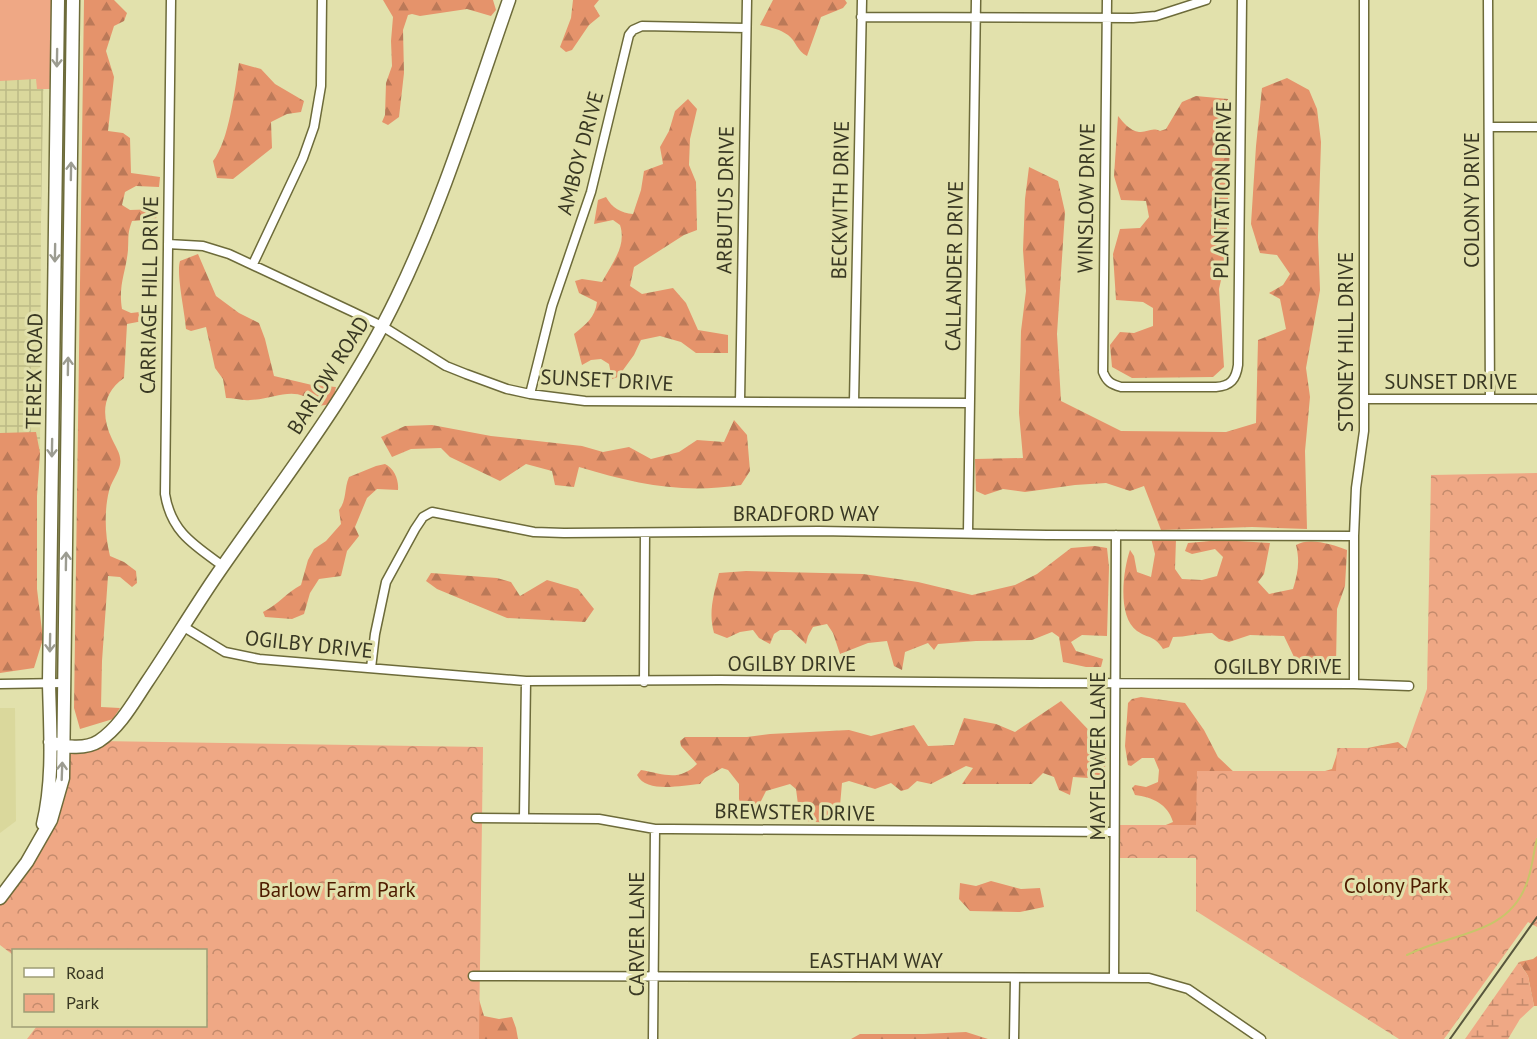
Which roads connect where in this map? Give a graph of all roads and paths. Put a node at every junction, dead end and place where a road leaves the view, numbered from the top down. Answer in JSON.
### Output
{"nodes":[{"id":1,"x":58,"y":0,"type":"edge"},
{"id":2,"x":73,"y":0,"type":"edge"},
{"id":3,"x":171,"y":0,"type":"edge"},
{"id":4,"x":322,"y":0,"type":"edge"},
{"id":5,"x":509,"y":0,"type":"edge"},
{"id":6,"x":747,"y":0,"type":"edge"},
{"id":7,"x":862,"y":0,"type":"edge"},
{"id":8,"x":976,"y":0,"type":"edge"},
{"id":9,"x":1107,"y":0,"type":"edge"},
{"id":10,"x":1206,"y":0,"type":"edge"},
{"id":11,"x":1242,"y":0,"type":"edge"},
{"id":12,"x":1364,"y":0,"type":"edge"},
{"id":13,"x":1488,"y":0,"type":"edge"},
{"id":14,"x":976,"y":16,"type":"junction"},
{"id":15,"x":861,"y":17,"type":"junction"},
{"id":16,"x":1107,"y":18,"type":"junction"},
{"id":17,"x":746,"y":28,"type":"junction"},
{"id":18,"x":57,"y":93,"type":"junction"},
{"id":19,"x":72,"y":93,"type":"junction"},
{"id":20,"x":1489,"y":127,"type":"junction"},
{"id":21,"x":1537,"y":127,"type":"edge"},
{"id":22,"x":55,"y":227,"type":"junction"},
{"id":23,"x":70,"y":227,"type":"junction"},
{"id":24,"x":168,"y":244,"type":"junction"},
{"id":25,"x":253,"y":264,"type":"junction"},
{"id":26,"x":382,"y":326,"type":"junction"},
{"id":27,"x":1121,"y":387,"type":"joint"},
{"id":28,"x":530,"y":394,"type":"junction"},
{"id":29,"x":1365,"y":399,"type":"junction"},
{"id":30,"x":1490,"y":399,"type":"junction"},
{"id":31,"x":1537,"y":399,"type":"edge"},
{"id":32,"x":740,"y":401,"type":"junction"},
{"id":33,"x":854,"y":402,"type":"junction"},
{"id":34,"x":969,"y":403,"type":"junction"},
{"id":35,"x":968,"y":532,"type":"junction"},
{"id":36,"x":645,"y":533,"type":"junction"},
{"id":37,"x":1116,"y":535,"type":"junction"},
{"id":38,"x":1354,"y":536,"type":"junction"},
{"id":39,"x":223,"y":566,"type":"junction"},
{"id":40,"x":184,"y":627,"type":"junction"},
{"id":41,"x":371,"y":668,"type":"junction"},
{"id":42,"x":526,"y":681,"type":"junction"},
{"id":43,"x":644,"y":682,"type":"junction"},
{"id":44,"x":49,"y":683,"type":"junction"},
{"id":45,"x":64,"y":683,"type":"junction"},
{"id":46,"x":0,"y":684,"type":"edge"},
{"id":47,"x":1115,"y":684,"type":"junction"},
{"id":48,"x":1354,"y":684,"type":"junction"},
{"id":49,"x":1409,"y":686,"type":"dead end"},
{"id":50,"x":50,"y":742,"type":"junction"},
{"id":51,"x":63,"y":743,"type":"junction"},
{"id":52,"x":476,"y":818,"type":"dead end"},
{"id":53,"x":524,"y":818,"type":"junction"},
{"id":54,"x":655,"y":829,"type":"junction"},
{"id":55,"x":1114,"y":832,"type":"junction"},
{"id":56,"x":39,"y":840,"type":"junction"},
{"id":57,"x":0,"y":898,"type":"edge"},
{"id":58,"x":473,"y":976,"type":"dead end"},
{"id":59,"x":654,"y":977,"type":"junction"},
{"id":60,"x":1114,"y":978,"type":"junction"},
{"id":61,"x":1015,"y":979,"type":"junction"},
{"id":62,"x":653,"y":1039,"type":"edge"},
{"id":63,"x":1014,"y":1039,"type":"edge"},
{"id":64,"x":1261,"y":1039,"type":"edge"}],
"edges":[{"from":1,"to":18,"type":"street","name":"TEREX ROAD","one_way":true},
{"from":2,"to":19,"type":"street","name":"TEREX ROAD"},
{"from":3,"to":24,"type":"street","name":"CARRIAGE HILL DRIVE"},
{"from":4,"to":25,"type":"street"},
{"from":5,"to":26,"type":"street","name":"BARLOW ROAD"},
{"from":6,"to":17,"type":"street","name":"ARBUTUS DRIVE"},
{"from":7,"to":15,"type":"street","name":"BECKWITH DRIVE"},
{"from":8,"to":14,"type":"street","name":"CALLANDER DRIVE"},
{"from":9,"to":16,"type":"street","name":"WINSLOW DRIVE"},
{"from":10,"to":16,"type":"street"},
{"from":11,"to":27,"type":"street","name":"PLANTATION DRIVE"},
{"from":12,"to":29,"type":"street","name":"STONEY HILL DRIVE"},
{"from":13,"to":20,"type":"street","name":"COLONY DRIVE"},
{"from":14,"to":15,"type":"street"},
{"from":14,"to":16,"type":"street"},
{"from":14,"to":34,"type":"street","name":"CALLANDER DRIVE"},
{"from":15,"to":33,"type":"street","name":"BECKWITH DRIVE"},
{"from":16,"to":27,"type":"street","name":"WINSLOW DRIVE"},
{"from":17,"to":28,"type":"street","name":"AMBOY DRIVE"},
{"from":17,"to":32,"type":"street","name":"ARBUTUS DRIVE"},
{"from":18,"to":19,"type":"street"},
{"from":18,"to":22,"type":"street","name":"TEREX ROAD"},
{"from":23,"to":19,"type":"street","name":"TEREX ROAD","one_way":true},
{"from":20,"to":21,"type":"street"},
{"from":20,"to":30,"type":"street","name":"COLONY DRIVE"},
{"from":22,"to":23,"type":"street"},
{"from":22,"to":44,"type":"street","name":"TEREX ROAD","one_way":true},
{"from":45,"to":23,"type":"street","name":"TEREX ROAD","one_way":true},
{"from":24,"to":25,"type":"street","name":"SUNSET DRIVE"},
{"from":24,"to":39,"type":"street","name":"CARRIAGE HILL DRIVE"},
{"from":25,"to":26,"type":"street","name":"SUNSET DRIVE"},
{"from":26,"to":28,"type":"street","name":"SUNSET DRIVE"},
{"from":26,"to":39,"type":"street","name":"BARLOW ROAD"},
{"from":28,"to":32,"type":"street","name":"SUNSET DRIVE"},
{"from":29,"to":30,"type":"street","name":"SUNSET DRIVE"},
{"from":29,"to":38,"type":"street","name":"STONEY HILL DRIVE"},
{"from":30,"to":31,"type":"street","name":"SUNSET DRIVE"},
{"from":32,"to":33,"type":"street","name":"SUNSET DRIVE"},
{"from":33,"to":34,"type":"street","name":"SUNSET DRIVE"},
{"from":34,"to":35,"type":"street","name":"CALLANDER DRIVE"},
{"from":35,"to":36,"type":"street","name":"BRADFORD WAY"},
{"from":35,"to":37,"type":"street","name":"BRADFORD WAY"},
{"from":36,"to":41,"type":"street","name":"BRADFORD WAY"},
{"from":36,"to":43,"type":"street"},
{"from":37,"to":38,"type":"street","name":"BRADFORD WAY"},
{"from":37,"to":47,"type":"street","name":"MAYFLOWER LANE"},
{"from":38,"to":48,"type":"street","name":"STONEY HILL DRIVE"},
{"from":39,"to":40,"type":"street","name":"BARLOW ROAD"},
{"from":40,"to":41,"type":"street","name":"OGILBY DRIVE"},
{"from":40,"to":51,"type":"street","name":"BARLOW ROAD"},
{"from":41,"to":42,"type":"street","name":"OGILBY DRIVE"},
{"from":42,"to":43,"type":"street","name":"OGILBY DRIVE"},
{"from":42,"to":53,"type":"street"},
{"from":43,"to":47,"type":"street","name":"OGILBY DRIVE"},
{"from":44,"to":45,"type":"street"},
{"from":44,"to":46,"type":"street"},
{"from":44,"to":50,"type":"street","name":"TEREX ROAD"},
{"from":45,"to":51,"type":"street","name":"TEREX ROAD"},
{"from":47,"to":48,"type":"street","name":"OGILBY DRIVE"},
{"from":47,"to":55,"type":"street","name":"MAYFLOWER LANE"},
{"from":48,"to":49,"type":"street","name":"OGILBY DRIVE"},
{"from":50,"to":51,"type":"street","name":"BARLOW ROAD"},
{"from":50,"to":56,"type":"street"},
{"from":56,"to":51,"type":"street","one_way":true},
{"from":52,"to":53,"type":"street","name":"BREWSTER DRIVE"},
{"from":53,"to":54,"type":"street","name":"BREWSTER DRIVE"},
{"from":54,"to":55,"type":"street","name":"BREWSTER DRIVE"},
{"from":54,"to":59,"type":"street","name":"CARVER LANE"},
{"from":55,"to":60,"type":"street","name":"MAYFLOWER LANE"},
{"from":56,"to":57,"type":"street"},
{"from":58,"to":59,"type":"street","name":"EASTHAM WAY"},
{"from":59,"to":61,"type":"street","name":"EASTHAM WAY"},
{"from":59,"to":62,"type":"street","name":"CARVER LANE"},
{"from":60,"to":61,"type":"street","name":"EASTHAM WAY"},
{"from":60,"to":64,"type":"street","name":"EASTHAM WAY"},
{"from":61,"to":63,"type":"street"}]}
